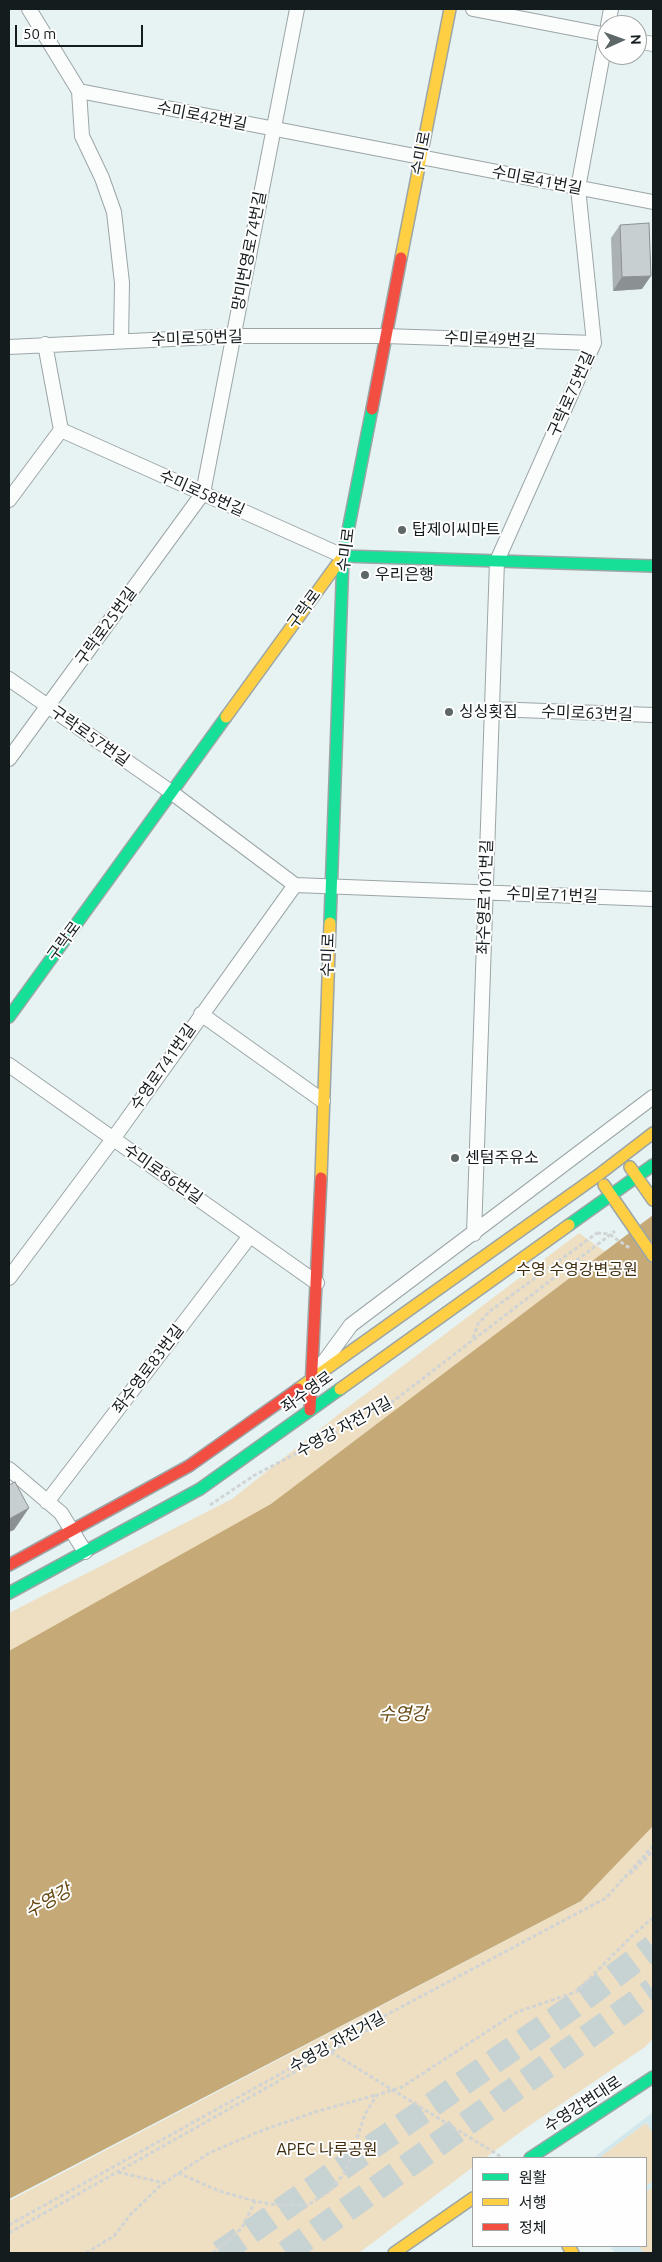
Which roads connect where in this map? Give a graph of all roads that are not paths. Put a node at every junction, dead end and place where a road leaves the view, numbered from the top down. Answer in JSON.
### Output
{"nodes":[{"id":1,"x":29,"y":9,"type":"edge"},
{"id":2,"x":297,"y":9,"type":"edge"},
{"id":3,"x":450,"y":9,"type":"edge"},
{"id":4,"x":473,"y":9,"type":"edge"},
{"id":5,"x":597,"y":32,"type":"edge"},
{"id":6,"x":601,"y":65,"type":"edge"},
{"id":7,"x":79,"y":92,"type":"junction"},
{"id":8,"x":272,"y":129,"type":"junction"},
{"id":9,"x":420,"y":158,"type":"junction"},
{"id":10,"x":578,"y":188,"type":"junction"},
{"id":11,"x":653,"y":202,"type":"edge"},
{"id":12,"x":233,"y":336,"type":"junction"},
{"id":13,"x":386,"y":336,"type":"junction"},
{"id":14,"x":121,"y":341,"type":"junction"},
{"id":15,"x":594,"y":343,"type":"junction"},
{"id":16,"x":45,"y":344,"type":"junction"},
{"id":17,"x":9,"y":347,"type":"edge"},
{"id":18,"x":61,"y":430,"type":"junction"},
{"id":19,"x":203,"y":493,"type":"junction"},
{"id":20,"x":9,"y":500,"type":"edge"},
{"id":21,"x":342,"y":556,"type":"junction"},
{"id":22,"x":497,"y":561,"type":"junction"},
{"id":23,"x":653,"y":566,"type":"edge"},
{"id":24,"x":9,"y":679,"type":"edge"},
{"id":25,"x":47,"y":706,"type":"junction"},
{"id":26,"x":492,"y":709,"type":"junction"},
{"id":27,"x":653,"y":715,"type":"edge"},
{"id":28,"x":9,"y":759,"type":"edge"},
{"id":29,"x":171,"y":792,"type":"junction"},
{"id":30,"x":295,"y":885,"type":"junction"},
{"id":31,"x":331,"y":888,"type":"junction"},
{"id":32,"x":486,"y":893,"type":"junction"},
{"id":33,"x":653,"y":899,"type":"edge"},
{"id":34,"x":201,"y":1014,"type":"junction"},
{"id":35,"x":9,"y":1018,"type":"edge"},
{"id":36,"x":9,"y":1065,"type":"edge"},
{"id":37,"x":653,"y":1096,"type":"edge"},
{"id":38,"x":323,"y":1101,"type":"junction"},
{"id":39,"x":653,"y":1133,"type":"edge"},
{"id":40,"x":113,"y":1139,"type":"junction"},
{"id":41,"x":622,"y":1157,"type":"junction"},
{"id":42,"x":653,"y":1165,"type":"edge"},
{"id":43,"x":597,"y":1176,"type":"junction"},
{"id":44,"x":637,"y":1177,"type":"junction"},
{"id":45,"x":611,"y":1196,"type":"junction"},
{"id":46,"x":653,"y":1200,"type":"edge"},
{"id":47,"x":474,"y":1234,"type":"junction"},
{"id":48,"x":250,"y":1236,"type":"junction"},
{"id":49,"x":653,"y":1256,"type":"edge"},
{"id":50,"x":9,"y":1278,"type":"edge"},
{"id":51,"x":317,"y":1283,"type":"junction"},
{"id":52,"x":310,"y":1380,"type":"junction"},
{"id":53,"x":310,"y":1410,"type":"junction"},
{"id":54,"x":9,"y":1469,"type":"edge"},
{"id":55,"x":47,"y":1502,"type":"junction"},
{"id":56,"x":73,"y":1529,"type":"junction"},
{"id":57,"x":85,"y":1552,"type":"junction"},
{"id":58,"x":9,"y":1565,"type":"edge"},
{"id":59,"x":9,"y":1593,"type":"edge"},
{"id":60,"x":653,"y":2077,"type":"edge"},
{"id":61,"x":532,"y":2157,"type":"edge"},
{"id":62,"x":472,"y":2199,"type":"edge"},
{"id":63,"x":394,"y":2253,"type":"edge"}],
"edges":[{"from":1,"to":7,"type":"street"},
{"from":2,"to":8,"type":"street","name":"망미번영로74번길"},
{"from":3,"to":9,"type":"street","name":"수미로"},
{"from":4,"to":5,"type":"street"},
{"from":6,"to":10,"type":"street","name":"구락로75번길"},
{"from":7,"to":8,"type":"street","name":"수미로42번길"},
{"from":7,"to":14,"type":"street"},
{"from":8,"to":9,"type":"street","name":"수미로42번길"},
{"from":8,"to":12,"type":"street","name":"망미번영로74번길"},
{"from":9,"to":10,"type":"street","name":"수미로41번길"},
{"from":9,"to":13,"type":"street","name":"수미로"},
{"from":10,"to":11,"type":"street","name":"수미로41번길"},
{"from":10,"to":15,"type":"street","name":"구락로75번길"},
{"from":12,"to":13,"type":"street","name":"수미로50번길"},
{"from":12,"to":14,"type":"street","name":"수미로50번길"},
{"from":12,"to":19,"type":"street","name":"망미번영로74번길"},
{"from":13,"to":15,"type":"street","name":"수미로49번길"},
{"from":13,"to":21,"type":"street","name":"수미로"},
{"from":14,"to":16,"type":"street","name":"수미로50번길"},
{"from":15,"to":22,"type":"street","name":"구락로75번길"},
{"from":16,"to":17,"type":"street","name":"수미로50번길"},
{"from":16,"to":18,"type":"street"},
{"from":18,"to":19,"type":"street","name":"수미로58번길"},
{"from":18,"to":20,"type":"street"},
{"from":19,"to":21,"type":"street","name":"수미로58번길"},
{"from":19,"to":25,"type":"street","name":"구락로25번길"},
{"from":21,"to":22,"type":"street"},
{"from":21,"to":29,"type":"street","name":"구락로"},
{"from":21,"to":31,"type":"street","name":"수미로"},
{"from":22,"to":23,"type":"street"},
{"from":22,"to":26,"type":"street","name":"좌수영로101번길"},
{"from":24,"to":25,"type":"street","name":"구락로57번길"},
{"from":25,"to":28,"type":"street","name":"구락로25번길"},
{"from":25,"to":29,"type":"street","name":"구락로57번길"},
{"from":26,"to":27,"type":"street","name":"수미로63번길"},
{"from":26,"to":32,"type":"street","name":"좌수영로101번길"},
{"from":29,"to":30,"type":"street"},
{"from":29,"to":35,"type":"street","name":"구락로"},
{"from":30,"to":31,"type":"street"},
{"from":30,"to":34,"type":"street","name":"수영로741번길"},
{"from":31,"to":32,"type":"street","name":"수미로71번길"},
{"from":31,"to":38,"type":"street","name":"수미로"},
{"from":32,"to":33,"type":"street","name":"수미로71번길"},
{"from":32,"to":47,"type":"street","name":"좌수영로101번길"},
{"from":34,"to":38,"type":"street"},
{"from":34,"to":40,"type":"street","name":"수영로741번길"},
{"from":36,"to":40,"type":"street","name":"수미로86번길"},
{"from":37,"to":47,"type":"street"},
{"from":38,"to":51,"type":"street","name":"수미로"},
{"from":39,"to":41,"type":"street","name":"좌수영로"},
{"from":40,"to":48,"type":"street","name":"수미로86번길"},
{"from":40,"to":50,"type":"street","name":"수영로741번길"},
{"from":41,"to":43,"type":"street","name":"좌수영로"},
{"from":41,"to":44,"type":"street"},
{"from":42,"to":44,"type":"street","name":"좌수영로"},
{"from":43,"to":45,"type":"street"},
{"from":43,"to":52,"type":"street","name":"좌수영로"},
{"from":44,"to":45,"type":"street","name":"좌수영로"},
{"from":44,"to":46,"type":"street"},
{"from":45,"to":49,"type":"street"},
{"from":45,"to":53,"type":"street","name":"좌수영로"},
{"from":47,"to":52,"type":"street"},
{"from":48,"to":51,"type":"street","name":"수미로86번길"},
{"from":48,"to":55,"type":"street","name":"좌수영로83번길"},
{"from":51,"to":52,"type":"street","name":"수미로"},
{"from":52,"to":53,"type":"street","name":"수미로"},
{"from":52,"to":56,"type":"street","name":"좌수영로"},
{"from":53,"to":57,"type":"street","name":"좌수영로"},
{"from":54,"to":55,"type":"street"},
{"from":55,"to":56,"type":"street"},
{"from":56,"to":57,"type":"street"},
{"from":56,"to":58,"type":"street","name":"좌수영로"},
{"from":57,"to":59,"type":"street","name":"좌수영로"},
{"from":60,"to":61,"type":"street","name":"수영강변대로"},
{"from":62,"to":63,"type":"street"}]}
